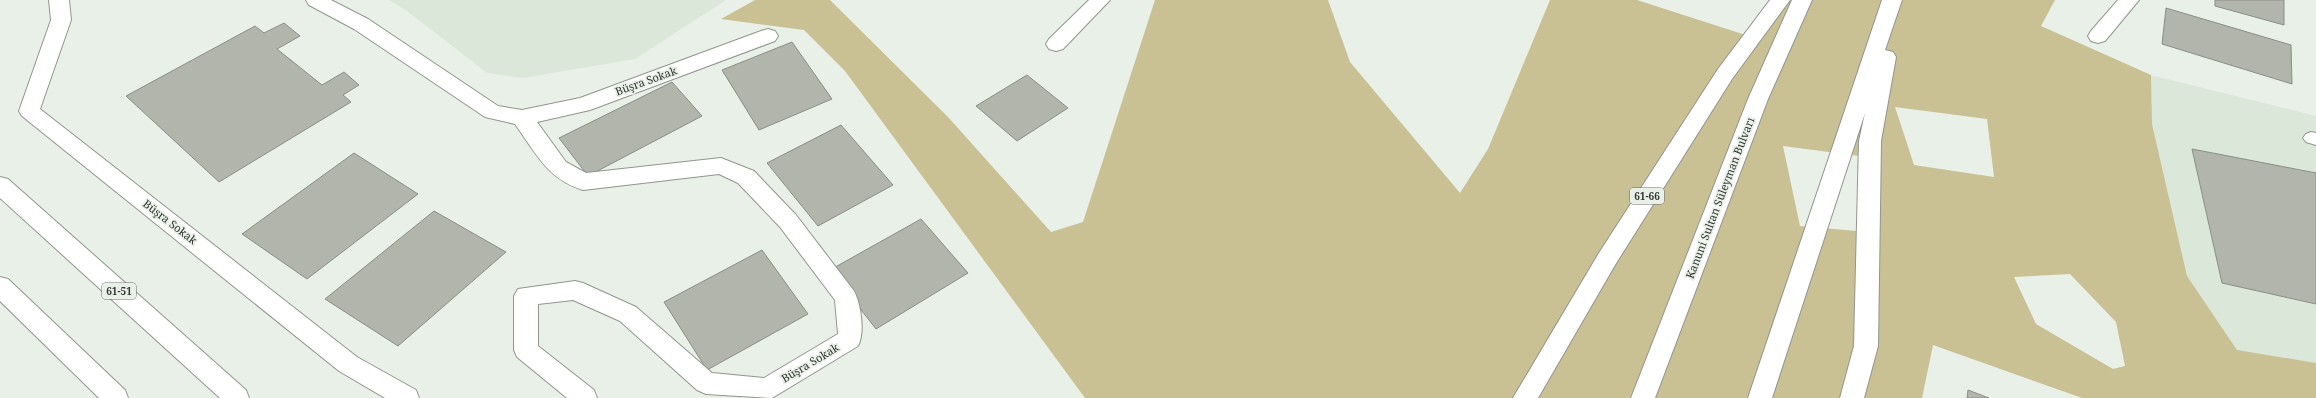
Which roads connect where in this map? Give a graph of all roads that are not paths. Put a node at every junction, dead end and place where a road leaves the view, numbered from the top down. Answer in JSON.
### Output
{"nodes":[{"id":1,"x":59,"y":0,"type":"edge"},
{"id":2,"x":316,"y":0,"type":"edge"},
{"id":3,"x":1100,"y":0,"type":"edge"},
{"id":4,"x":1780,"y":0,"type":"edge"},
{"id":5,"x":1802,"y":0,"type":"edge"},
{"id":6,"x":1892,"y":0,"type":"edge"},
{"id":7,"x":1896,"y":0,"type":"edge"},
{"id":8,"x":2128,"y":0,"type":"edge"},
{"id":9,"x":768,"y":36,"type":"dead end"},
{"id":10,"x":2098,"y":36,"type":"dead end"},
{"id":11,"x":1056,"y":44,"type":"dead end"},
{"id":12,"x":522,"y":118,"type":"junction"},
{"id":13,"x":0,"y":185,"type":"edge"},
{"id":14,"x":0,"y":286,"type":"edge"},
{"id":15,"x":116,"y":398,"type":"edge"},
{"id":16,"x":237,"y":398,"type":"edge"},
{"id":17,"x":407,"y":398,"type":"edge"},
{"id":18,"x":585,"y":398,"type":"edge"},
{"id":19,"x":1525,"y":398,"type":"edge"},
{"id":20,"x":1643,"y":398,"type":"edge"},
{"id":21,"x":1760,"y":398,"type":"edge"},
{"id":22,"x":1852,"y":398,"type":"edge"}],
"edges":[{"from":1,"to":17,"type":"main road","name":"Büşra Sokak"},
{"from":2,"to":12,"type":"main road","name":"Büşra Sokak"},
{"from":3,"to":11,"type":"main road"},
{"from":4,"to":19,"type":"main road","number":"61-66"},
{"from":5,"to":20,"type":"main road","name":"Kanuni Sultan Süleyman Bulvarı"},
{"from":6,"to":21,"type":"main road"},
{"from":7,"to":22,"type":"main road"},
{"from":8,"to":10,"type":"main road"},
{"from":9,"to":12,"type":"main road","name":"Büşra Sokak"},
{"from":12,"to":18,"type":"main road","name":"Büşra Sokak"},
{"from":13,"to":16,"type":"main road","number":"61-51"},
{"from":14,"to":15,"type":"main road"}]}
